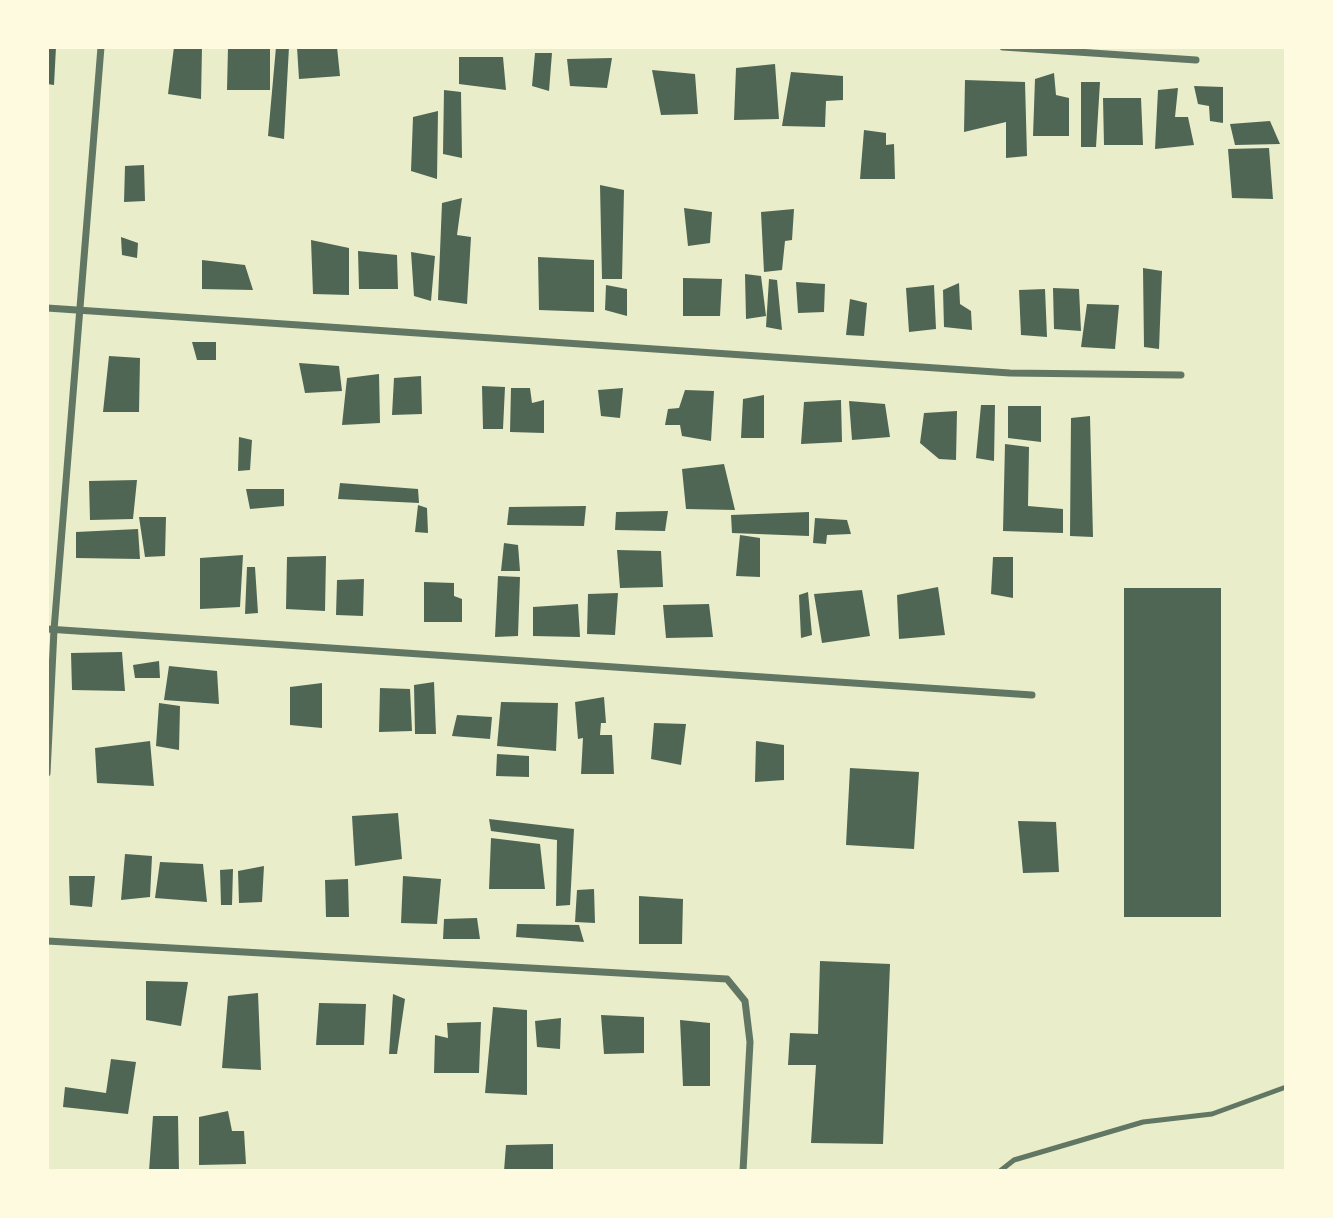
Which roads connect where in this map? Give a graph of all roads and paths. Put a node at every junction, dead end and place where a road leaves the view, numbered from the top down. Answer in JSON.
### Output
{"nodes":[{"id":1,"x":100,"y":47,"type":"edge"},
{"id":2,"x":1003,"y":47,"type":"edge"},
{"id":3,"x":1196,"y":60,"type":"dead end"},
{"id":4,"x":47,"y":308,"type":"edge"},
{"id":5,"x":78,"y":310,"type":"junction"},
{"id":6,"x":1181,"y":375,"type":"dead end"},
{"id":7,"x":51,"y":629,"type":"edge"},
{"id":8,"x":1032,"y":695,"type":"dead end"},
{"id":9,"x":47,"y":773,"type":"edge"},
{"id":10,"x":47,"y":941,"type":"edge"},
{"id":11,"x":1286,"y":1087,"type":"edge"},
{"id":12,"x":743,"y":1171,"type":"edge"},
{"id":13,"x":1000,"y":1171,"type":"edge"}],
"edges":[{"from":1,"to":5,"type":"street"},
{"from":2,"to":3,"type":"street"},
{"from":4,"to":5,"type":"street"},
{"from":5,"to":6,"type":"street"},
{"from":5,"to":7,"type":"street"},
{"from":7,"to":8,"type":"street"},
{"from":7,"to":9,"type":"street"},
{"from":10,"to":12,"type":"street"},
{"from":11,"to":13,"type":"lane"}]}
